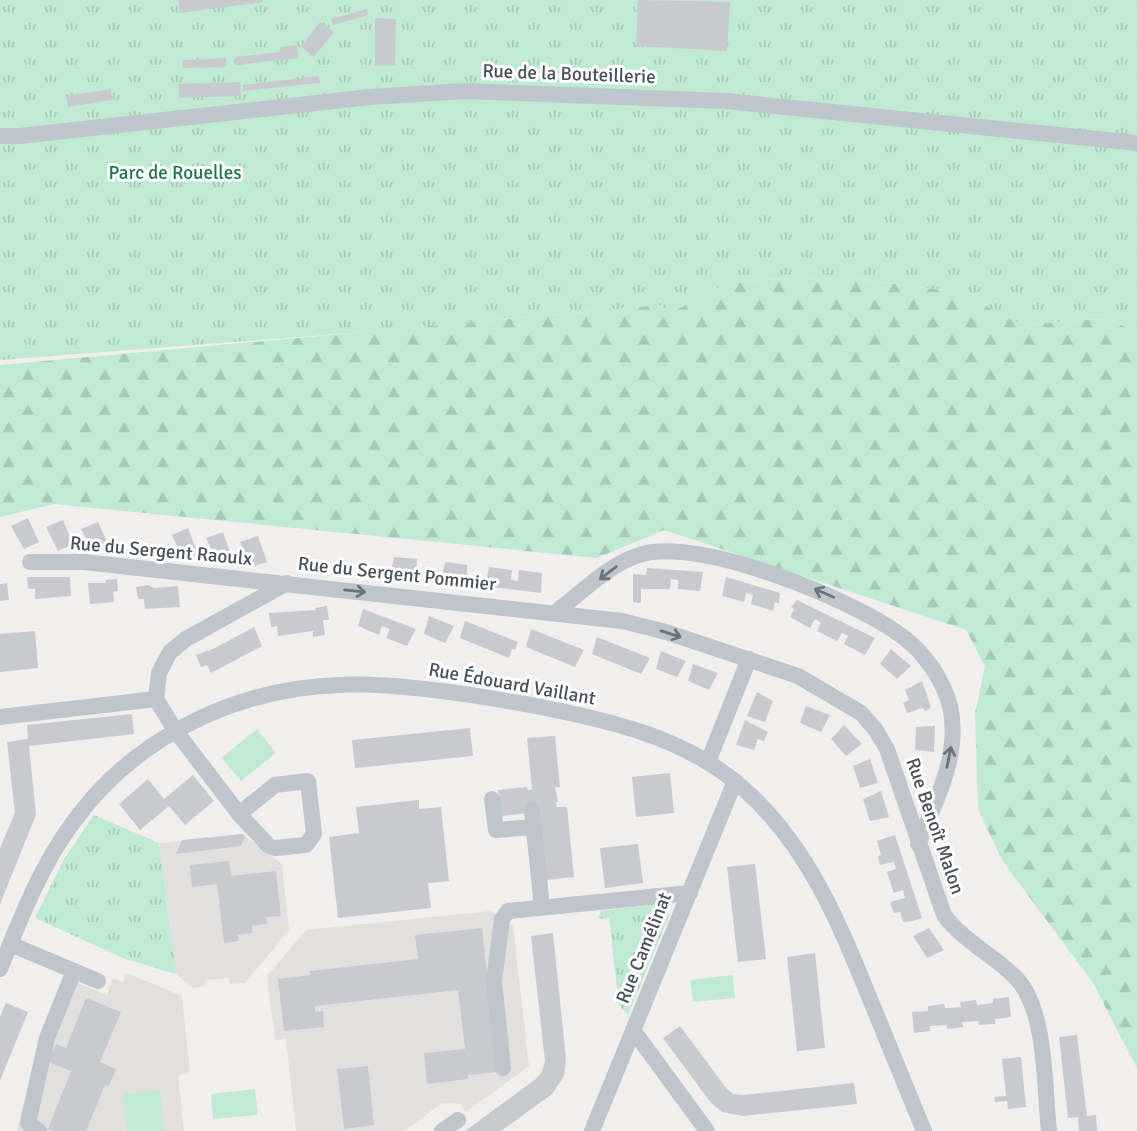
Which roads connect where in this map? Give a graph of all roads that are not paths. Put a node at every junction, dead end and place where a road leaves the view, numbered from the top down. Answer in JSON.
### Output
{"nodes":[{"id":1,"x":0,"y":136,"type":"edge"},
{"id":2,"x":1137,"y":143,"type":"edge"},
{"id":3,"x":30,"y":562,"type":"dead end"},
{"id":4,"x":287,"y":583,"type":"junction"},
{"id":5,"x":556,"y":612,"type":"junction"},
{"id":6,"x":749,"y":659,"type":"junction"},
{"id":7,"x":156,"y":699,"type":"junction"},
{"id":8,"x":0,"y":717,"type":"edge"},
{"id":9,"x":175,"y":730,"type":"junction"},
{"id":10,"x":708,"y":762,"type":"junction"},
{"id":11,"x":735,"y":781,"type":"junction"},
{"id":12,"x":492,"y":799,"type":"dead end"},
{"id":13,"x":239,"y":814,"type":"junction"},
{"id":14,"x":918,"y":844,"type":"junction"},
{"id":15,"x":690,"y":893,"type":"junction"},
{"id":16,"x":542,"y":907,"type":"junction"},
{"id":17,"x":10,"y":944,"type":"junction"},
{"id":18,"x":0,"y":969,"type":"edge"},
{"id":19,"x":74,"y":971,"type":"junction"},
{"id":20,"x":98,"y":981,"type":"dead end"},
{"id":21,"x":633,"y":1030,"type":"junction"},
{"id":22,"x":503,"y":1068,"type":"dead end"},
{"id":23,"x":458,"y":1120,"type":"dead end"},
{"id":24,"x":39,"y":1131,"type":"edge"},
{"id":25,"x":442,"y":1131,"type":"edge"},
{"id":26,"x":592,"y":1131,"type":"edge"},
{"id":27,"x":707,"y":1131,"type":"edge"},
{"id":28,"x":924,"y":1131,"type":"edge"},
{"id":29,"x":1049,"y":1131,"type":"edge"}],
"edges":[{"from":1,"to":2,"type":"street","name":"Rue de la Bouteillerie"},
{"from":3,"to":4,"type":"street","name":"Rue du Sergent Raoulx"},
{"from":4,"to":5,"type":"street","name":"Rue du Sergent Pommier","one_way":true},
{"from":4,"to":7,"type":"street","name":"Rue du Sergent Pommier"},
{"from":5,"to":6,"type":"street","name":"Rue Benoît Malon","one_way":true},
{"from":14,"to":5,"type":"street","one_way":true},
{"from":6,"to":10,"type":"street"},
{"from":6,"to":14,"type":"street","name":"Rue Benoît Malon"},
{"from":7,"to":8,"type":"street"},
{"from":7,"to":9,"type":"street"},
{"from":9,"to":10,"type":"street","name":"Rue Édouard Vaillant"},
{"from":9,"to":13,"type":"street"},
{"from":9,"to":17,"type":"street","name":"Rue Édouard Vaillant"},
{"from":10,"to":11,"type":"street","name":"Rue Édouard Vaillant"},
{"from":11,"to":15,"type":"street","name":"Rue Camélinat"},
{"from":11,"to":28,"type":"street","name":"Rue Édouard Vaillant"},
{"from":12,"to":16,"type":"street"},
{"from":13,"to":13,"type":"street"},
{"from":14,"to":29,"type":"street","name":"Rue Benoît Malon"},
{"from":15,"to":16,"type":"street"},
{"from":15,"to":21,"type":"street","name":"Rue Camélinat"},
{"from":16,"to":22,"type":"street"},
{"from":17,"to":18,"type":"street","name":"Rue Édouard Vaillant"},
{"from":17,"to":19,"type":"street"},
{"from":19,"to":20,"type":"street"},
{"from":19,"to":24,"type":"street"},
{"from":21,"to":26,"type":"street","name":"Rue Camélinat"},
{"from":21,"to":27,"type":"street"},
{"from":23,"to":25,"type":"street"}]}
